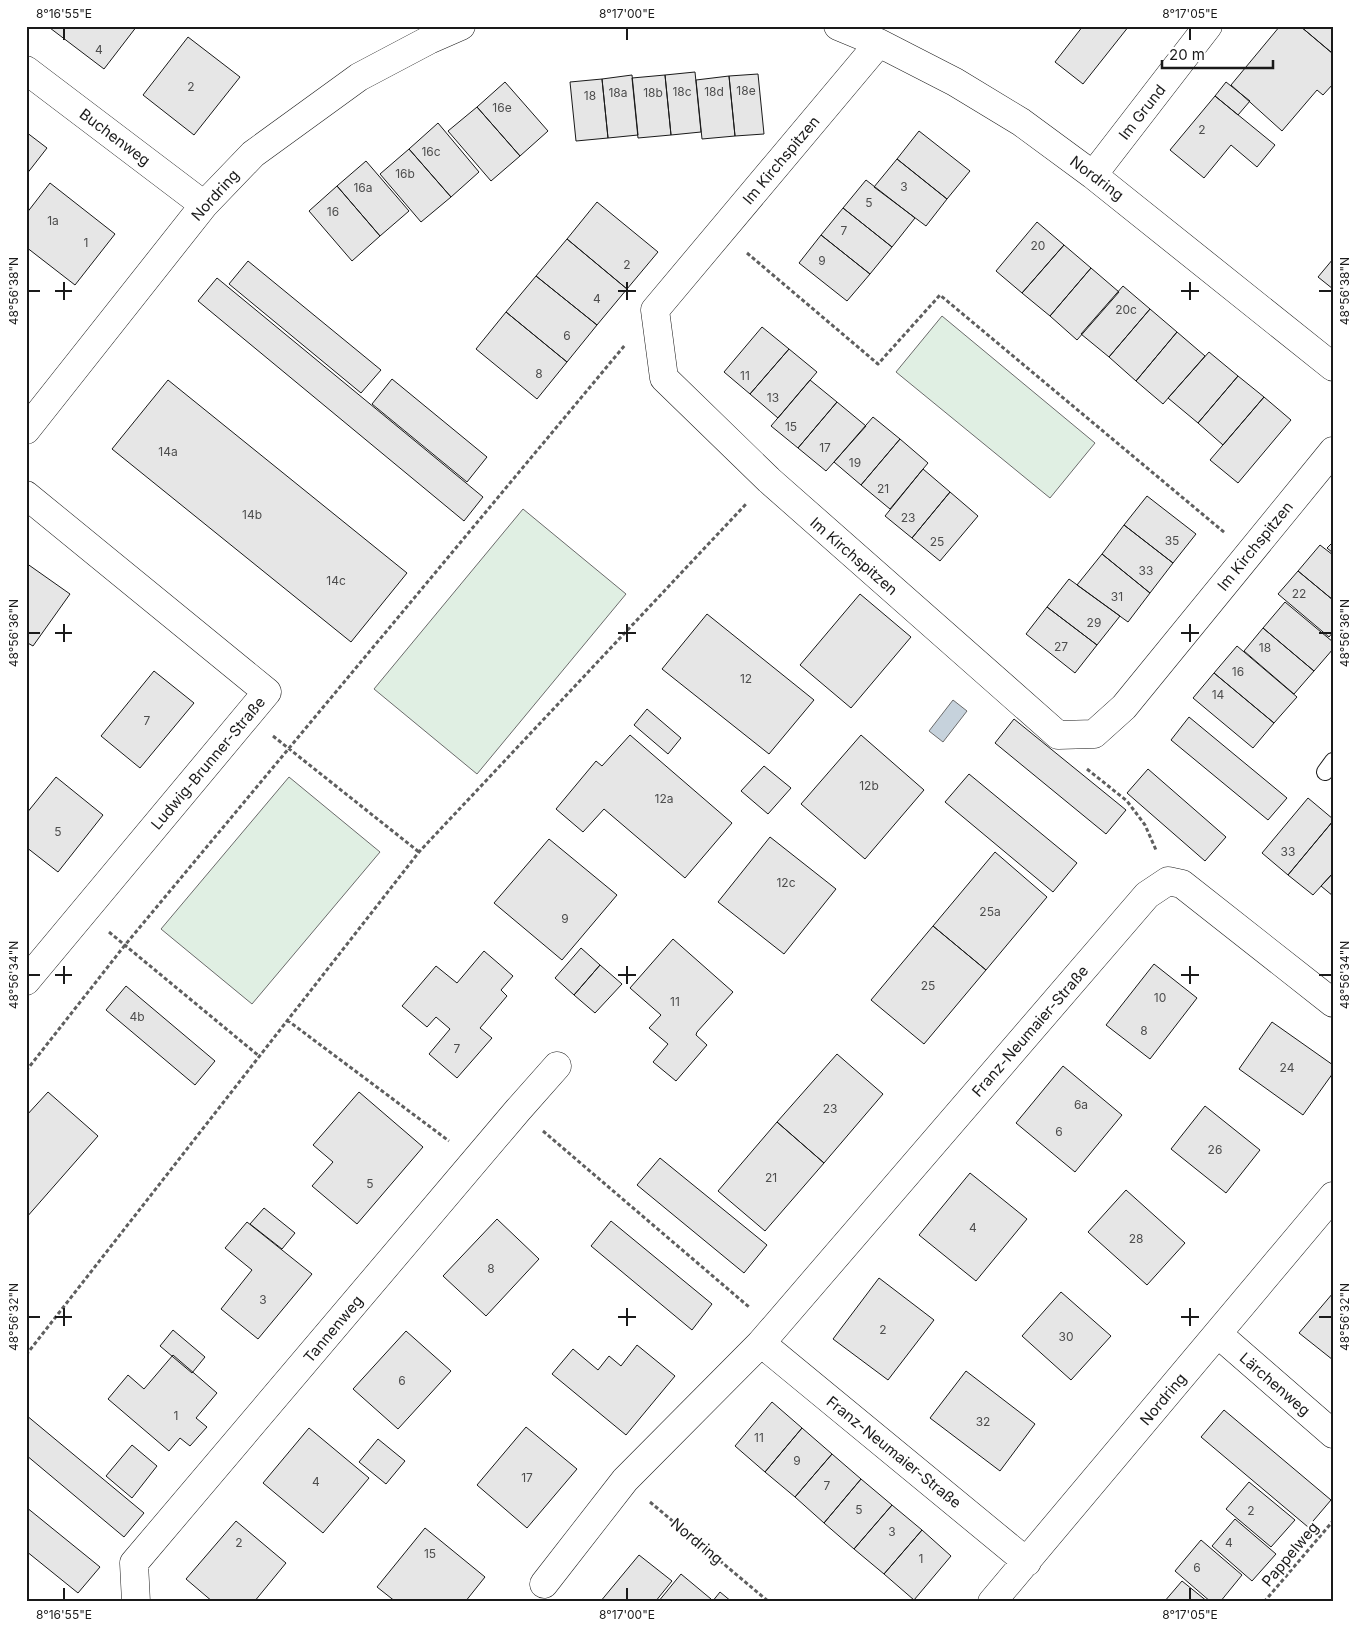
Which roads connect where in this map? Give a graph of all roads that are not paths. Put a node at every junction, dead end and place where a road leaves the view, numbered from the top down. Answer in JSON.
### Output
{"nodes":[{"id":1,"x":461,"y":26,"type":"edge"},
{"id":2,"x":838,"y":26,"type":"edge"},
{"id":3,"x":1208,"y":26,"type":"edge"},
{"id":4,"x":879,"y":43,"type":"junction"},
{"id":5,"x":26,"y":70,"type":"edge"},
{"id":6,"x":1094,"y":174,"type":"junction"},
{"id":7,"x":204,"y":205,"type":"junction"},
{"id":8,"x":1333,"y":367,"type":"edge"},
{"id":9,"x":26,"y":430,"type":"edge"},
{"id":10,"x":1333,"y":451,"type":"edge"},
{"id":11,"x":26,"y":495,"type":"edge"},
{"id":12,"x":26,"y":981,"type":"edge"},
{"id":13,"x":1333,"y":1003,"type":"edge"},
{"id":14,"x":556,"y":1066,"type":"dead end"},
{"id":15,"x":1333,"y":1196,"type":"edge"},
{"id":16,"x":1218,"y":1334,"type":"junction"},
{"id":17,"x":761,"y":1343,"type":"junction"},
{"id":18,"x":1333,"y":1434,"type":"edge"},
{"id":19,"x":1026,"y":1562,"type":"junction"},
{"id":20,"x":544,"y":1584,"type":"dead end"},
{"id":21,"x":136,"y":1602,"type":"edge"},
{"id":22,"x":992,"y":1602,"type":"edge"}],
"edges":[{"from":1,"to":7,"type":"street","name":"Nordring"},
{"from":2,"to":4,"type":"street","name":"Nordring"},
{"from":3,"to":6,"type":"street","name":"Im Grund"},
{"from":4,"to":6,"type":"street","name":"Nordring"},
{"from":4,"to":10,"type":"street","name":"Im Kirchspitzen"},
{"from":5,"to":7,"type":"street","name":"Buchenweg"},
{"from":6,"to":8,"type":"street","name":"Nordring"},
{"from":7,"to":9,"type":"street","name":"Nordring"},
{"from":11,"to":12,"type":"street","name":"Ludwig-Brunner-Straße"},
{"from":13,"to":17,"type":"street","name":"Franz-Neumaier-Straße"},
{"from":14,"to":21,"type":"street","name":"Tannenweg"},
{"from":15,"to":16,"type":"street","name":"Nordring"},
{"from":16,"to":18,"type":"street","name":"Lärchenweg"},
{"from":16,"to":19,"type":"street","name":"Nordring"},
{"from":17,"to":19,"type":"street","name":"Franz-Neumaier-Straße"},
{"from":17,"to":20,"type":"street","name":"Franz-Neumaier-Straße"},
{"from":19,"to":22,"type":"street","name":"Nordring"}]}
